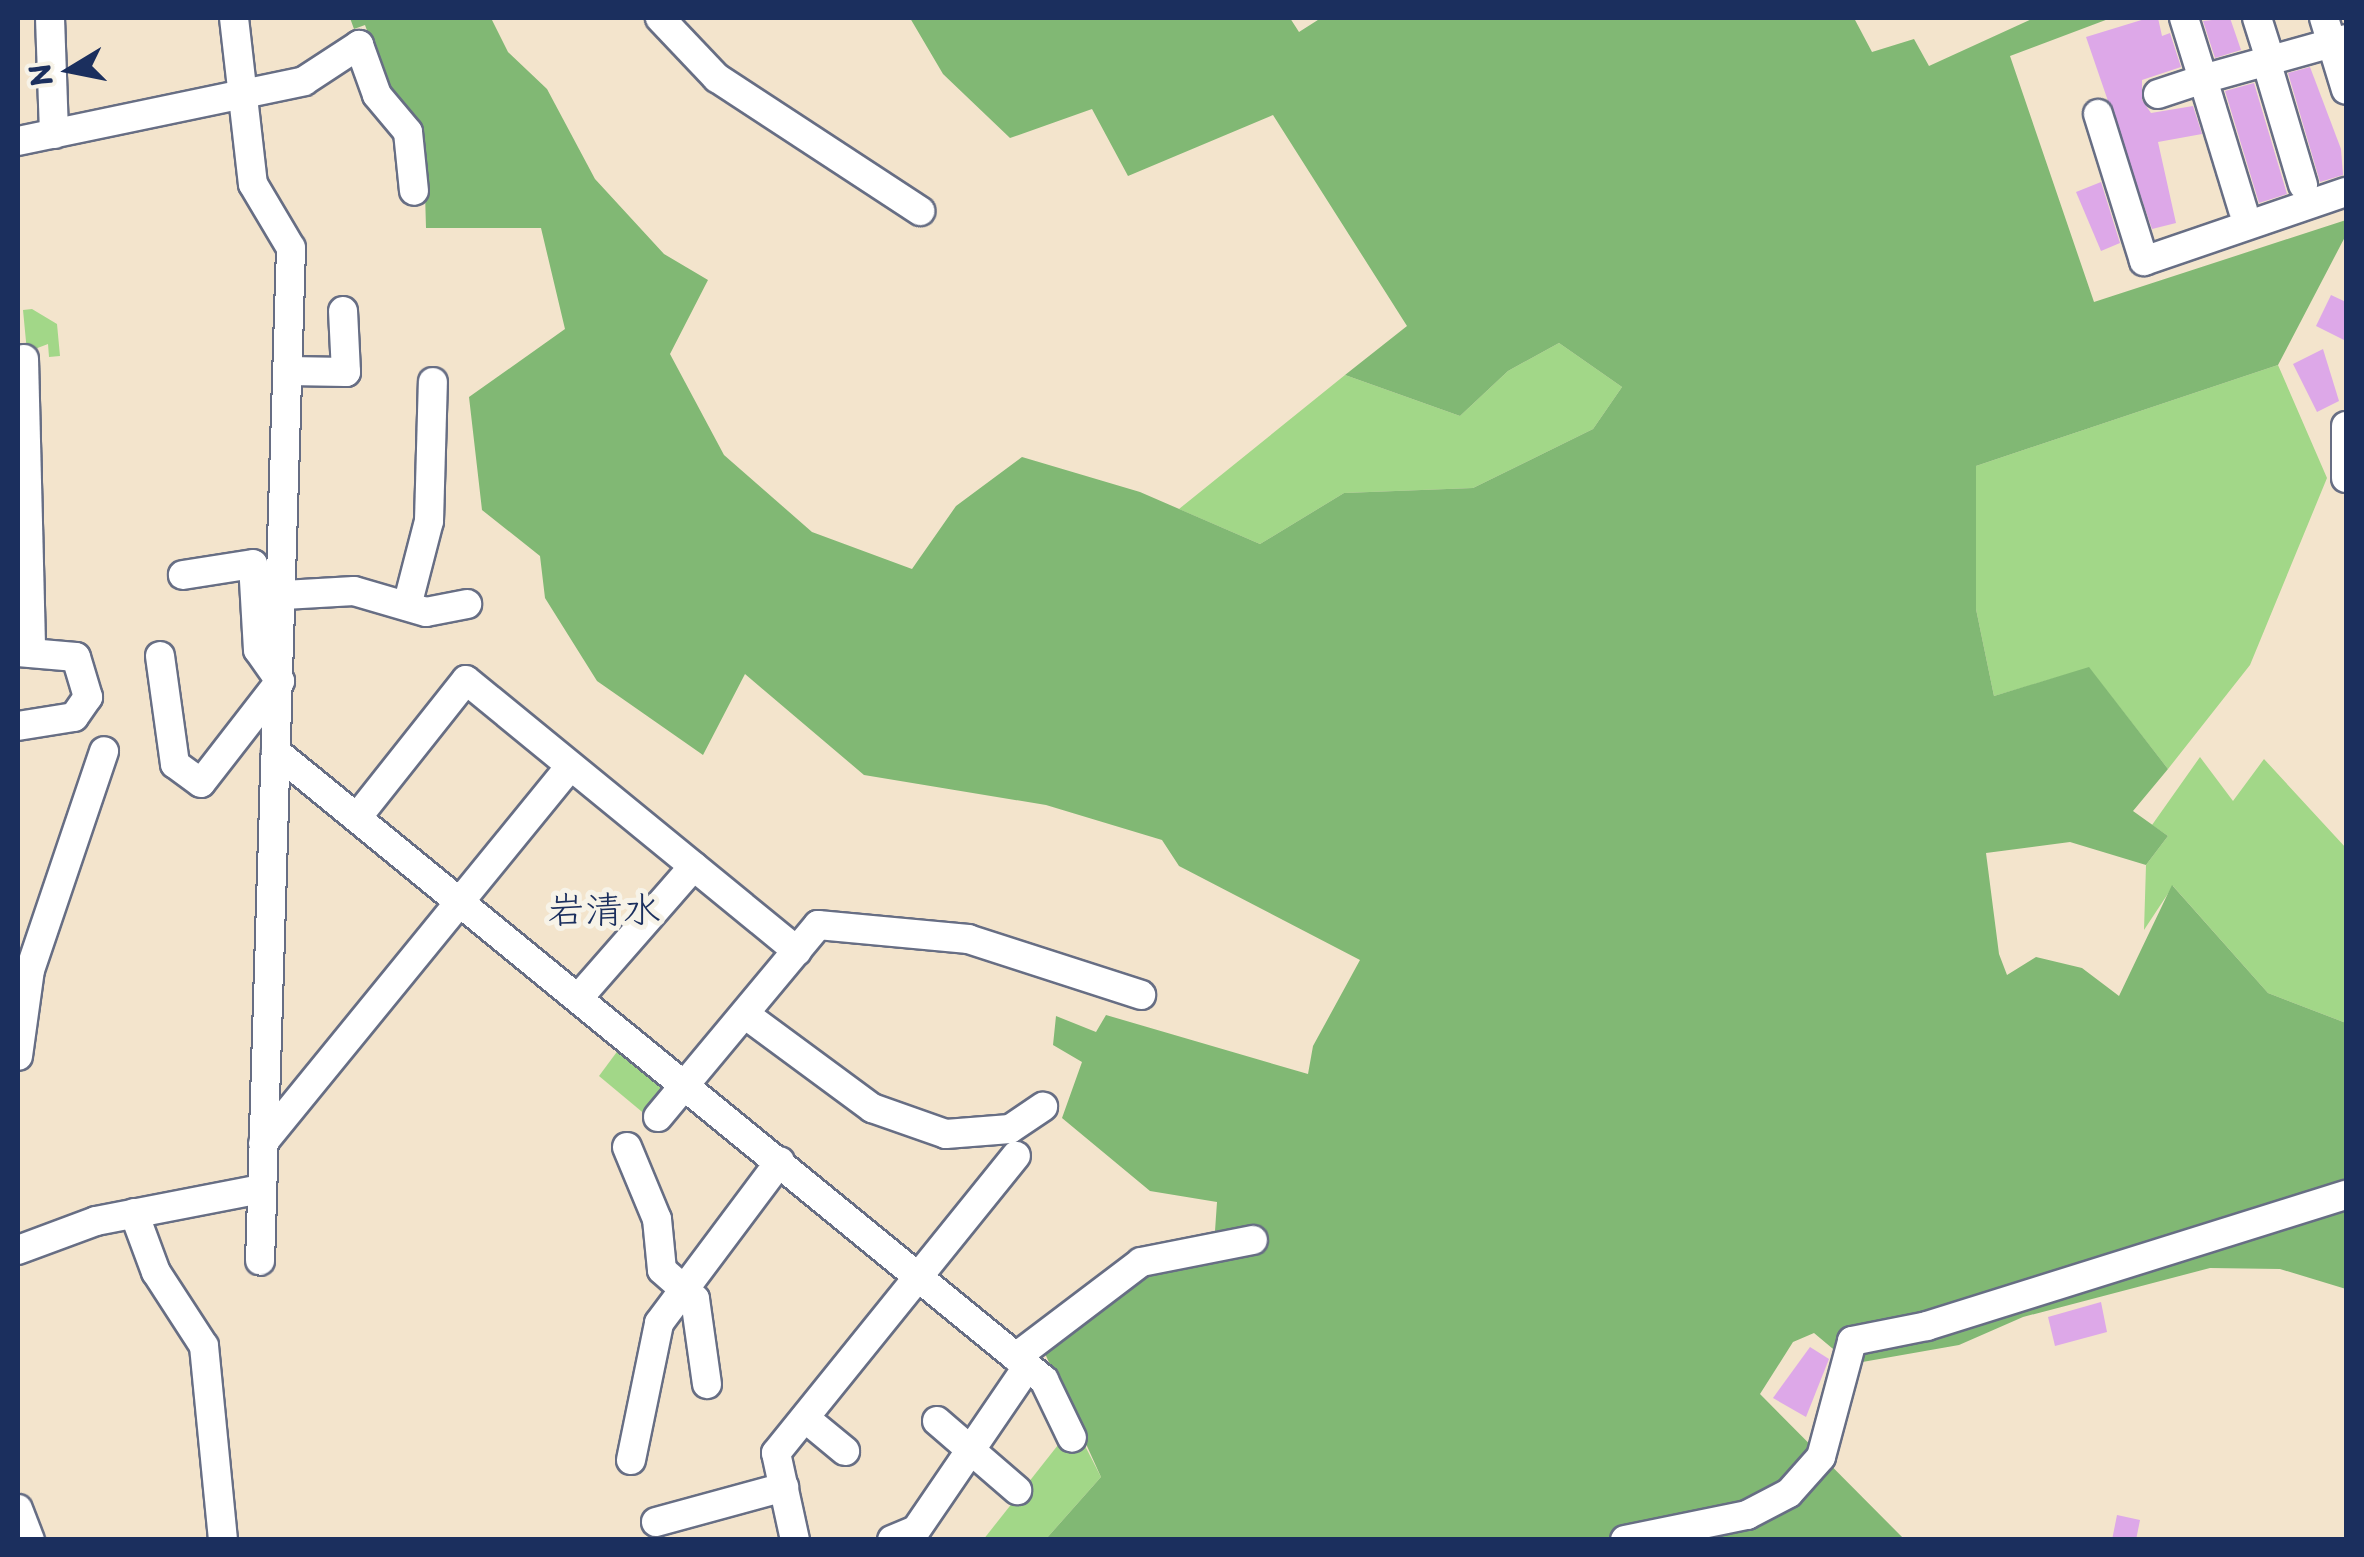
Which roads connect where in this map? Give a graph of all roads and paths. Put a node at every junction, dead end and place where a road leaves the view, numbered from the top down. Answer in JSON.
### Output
{"nodes":[{"id":1,"x":50,"y":18,"type":"edge"},
{"id":2,"x":234,"y":18,"type":"edge"},
{"id":3,"x":660,"y":18,"type":"edge"},
{"id":4,"x":2184,"y":18,"type":"edge"},
{"id":5,"x":2256,"y":18,"type":"edge"},
{"id":6,"x":2334,"y":33,"type":"edge"},
{"id":7,"x":2269,"y":62,"type":"junction"},
{"id":8,"x":2203,"y":80,"type":"junction"},
{"id":9,"x":2346,"y":90,"type":"edge"},
{"id":10,"x":241,"y":91,"type":"junction"},
{"id":11,"x":2158,"y":94,"type":"dead end"},
{"id":12,"x":2100,"y":113,"type":"dead end"},
{"id":13,"x":54,"y":134,"type":"junction"},
{"id":14,"x":18,"y":141,"type":"edge"},
{"id":15,"x":2303,"y":185,"type":"dead end"},
{"id":16,"x":414,"y":191,"type":"dead end"},
{"id":17,"x":2346,"y":192,"type":"edge"},
{"id":18,"x":2243,"y":210,"type":"dead end"},
{"id":19,"x":920,"y":211,"type":"dead end"},
{"id":20,"x":343,"y":312,"type":"dead end"},
{"id":21,"x":24,"y":359,"type":"dead end"},
{"id":22,"x":289,"y":371,"type":"junction"},
{"id":23,"x":434,"y":382,"type":"dead end"},
{"id":24,"x":2346,"y":426,"type":"edge"},
{"id":25,"x":2346,"y":478,"type":"edge"},
{"id":26,"x":184,"y":575,"type":"dead end"},
{"id":27,"x":284,"y":594,"type":"junction"},
{"id":28,"x":467,"y":604,"type":"dead end"},
{"id":29,"x":407,"y":606,"type":"junction"},
{"id":30,"x":24,"y":652,"type":"edge"},
{"id":31,"x":160,"y":656,"type":"dead end"},
{"id":32,"x":280,"y":681,"type":"junction"},
{"id":33,"x":18,"y":726,"type":"edge"},
{"id":34,"x":104,"y":751,"type":"dead end"},
{"id":35,"x":276,"y":752,"type":"junction"},
{"id":36,"x":570,"y":766,"type":"junction"},
{"id":37,"x":359,"y":815,"type":"junction"},
{"id":38,"x":694,"y":866,"type":"junction"},
{"id":39,"x":463,"y":899,"type":"junction"},
{"id":40,"x":797,"y":950,"type":"junction"},
{"id":41,"x":1141,"y":994,"type":"dead end"},
{"id":42,"x":581,"y":995,"type":"junction"},
{"id":43,"x":746,"y":1015,"type":"junction"},
{"id":44,"x":18,"y":1056,"type":"edge"},
{"id":45,"x":688,"y":1082,"type":"junction"},
{"id":46,"x":1042,"y":1107,"type":"dead end"},
{"id":47,"x":658,"y":1117,"type":"dead end"},
{"id":48,"x":263,"y":1142,"type":"junction"},
{"id":49,"x":627,"y":1148,"type":"dead end"},
{"id":50,"x":1016,"y":1156,"type":"dead end"},
{"id":51,"x":780,"y":1161,"type":"junction"},
{"id":52,"x":262,"y":1188,"type":"junction"},
{"id":53,"x":2346,"y":1195,"type":"edge"},
{"id":54,"x":134,"y":1213,"type":"junction"},
{"id":55,"x":1253,"y":1240,"type":"dead end"},
{"id":56,"x":18,"y":1248,"type":"edge"},
{"id":57,"x":260,"y":1261,"type":"dead end"},
{"id":58,"x":921,"y":1277,"type":"junction"},
{"id":59,"x":684,"y":1289,"type":"junction"},
{"id":60,"x":1022,"y":1362,"type":"junction"},
{"id":61,"x":707,"y":1384,"type":"dead end"},
{"id":62,"x":804,"y":1418,"type":"junction"},
{"id":63,"x":938,"y":1422,"type":"dead end"},
{"id":64,"x":1072,"y":1438,"type":"dead end"},
{"id":65,"x":970,"y":1450,"type":"junction"},
{"id":66,"x":846,"y":1451,"type":"dead end"},
{"id":67,"x":631,"y":1460,"type":"dead end"},
{"id":68,"x":784,"y":1488,"type":"junction"},
{"id":69,"x":1017,"y":1490,"type":"dead end"},
{"id":70,"x":18,"y":1509,"type":"edge"},
{"id":71,"x":656,"y":1522,"type":"dead end"},
{"id":72,"x":30,"y":1540,"type":"edge"},
{"id":73,"x":223,"y":1540,"type":"edge"},
{"id":74,"x":796,"y":1540,"type":"edge"},
{"id":75,"x":892,"y":1540,"type":"edge"},
{"id":76,"x":1625,"y":1540,"type":"edge"}],
"edges":[{"from":1,"to":13,"type":"street"},
{"from":2,"to":10,"type":"street"},
{"from":3,"to":19,"type":"street"},
{"from":4,"to":8,"type":"street"},
{"from":5,"to":7,"type":"street"},
{"from":6,"to":7,"type":"street"},
{"from":6,"to":9,"type":"street"},
{"from":7,"to":8,"type":"street"},
{"from":7,"to":15,"type":"street"},
{"from":8,"to":11,"type":"street"},
{"from":8,"to":18,"type":"street"},
{"from":10,"to":13,"type":"street"},
{"from":10,"to":16,"type":"street"},
{"from":10,"to":22,"type":"street"},
{"from":12,"to":17,"type":"street"},
{"from":13,"to":14,"type":"street"},
{"from":20,"to":22,"type":"street"},
{"from":21,"to":30,"type":"street"},
{"from":22,"to":27,"type":"street"},
{"from":23,"to":29,"type":"street"},
{"from":24,"to":25,"type":"street"},
{"from":26,"to":32,"type":"street"},
{"from":27,"to":29,"type":"street"},
{"from":27,"to":32,"type":"street"},
{"from":28,"to":29,"type":"street"},
{"from":30,"to":33,"type":"street"},
{"from":31,"to":32,"type":"street"},
{"from":32,"to":35,"type":"street"},
{"from":34,"to":44,"type":"street"},
{"from":35,"to":37,"type":"street"},
{"from":35,"to":48,"type":"street"},
{"from":36,"to":37,"type":"street"},
{"from":36,"to":38,"type":"street"},
{"from":36,"to":39,"type":"street"},
{"from":37,"to":39,"type":"street"},
{"from":38,"to":40,"type":"street"},
{"from":38,"to":42,"type":"street"},
{"from":39,"to":42,"type":"street"},
{"from":39,"to":48,"type":"street"},
{"from":40,"to":41,"type":"street"},
{"from":40,"to":43,"type":"street"},
{"from":42,"to":45,"type":"street"},
{"from":43,"to":45,"type":"street"},
{"from":43,"to":46,"type":"street"},
{"from":45,"to":47,"type":"street"},
{"from":45,"to":51,"type":"street"},
{"from":48,"to":52,"type":"street"},
{"from":49,"to":59,"type":"street"},
{"from":50,"to":58,"type":"street"},
{"from":51,"to":58,"type":"street"},
{"from":51,"to":59,"type":"street"},
{"from":52,"to":54,"type":"street"},
{"from":52,"to":57,"type":"street"},
{"from":53,"to":76,"type":"street"},
{"from":54,"to":56,"type":"street"},
{"from":54,"to":73,"type":"street"},
{"from":55,"to":60,"type":"street"},
{"from":58,"to":60,"type":"street"},
{"from":58,"to":62,"type":"street"},
{"from":59,"to":61,"type":"street"},
{"from":59,"to":67,"type":"street"},
{"from":60,"to":64,"type":"street"},
{"from":60,"to":65,"type":"street"},
{"from":62,"to":66,"type":"street"},
{"from":62,"to":68,"type":"street"},
{"from":63,"to":65,"type":"street"},
{"from":65,"to":69,"type":"street"},
{"from":65,"to":75,"type":"street"},
{"from":68,"to":71,"type":"street"},
{"from":68,"to":74,"type":"street"},
{"from":70,"to":72,"type":"street"}]}
